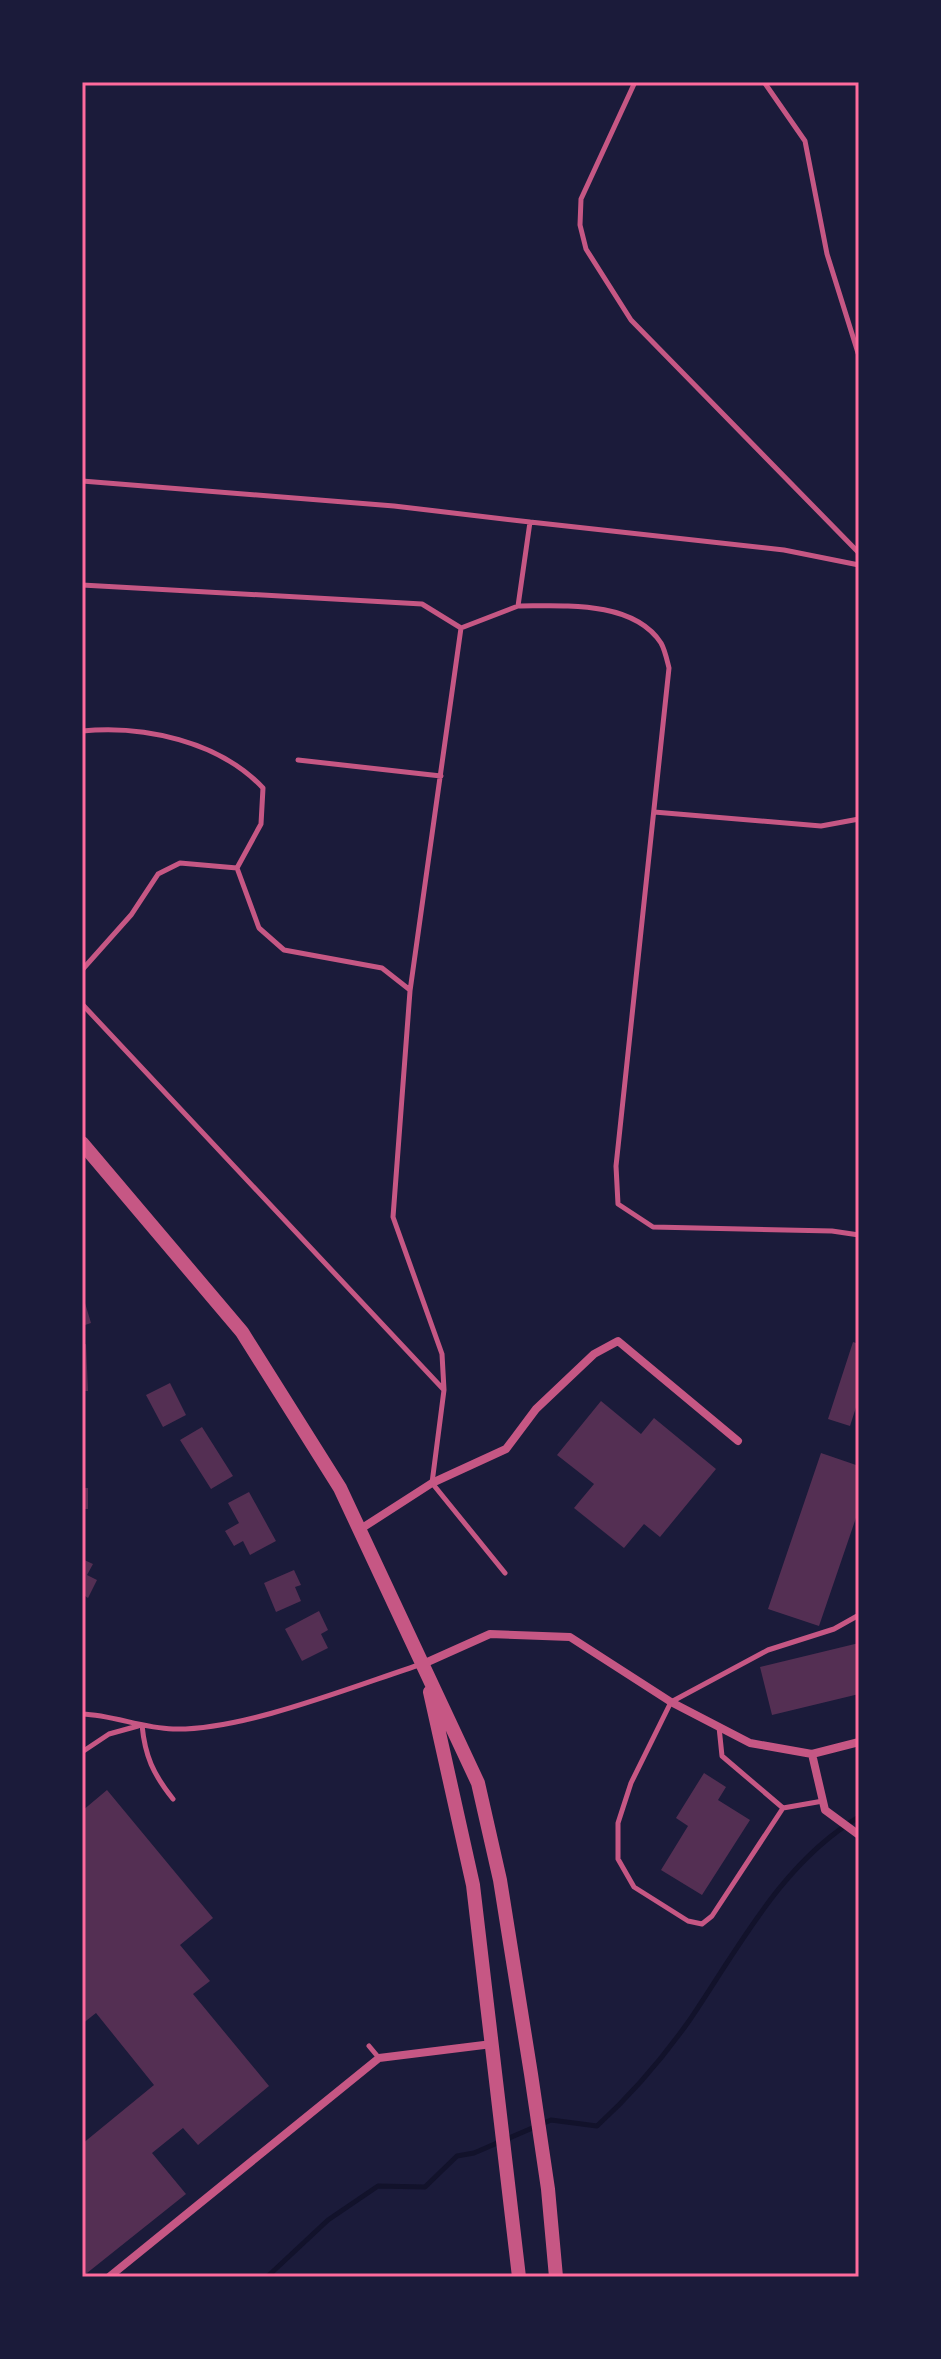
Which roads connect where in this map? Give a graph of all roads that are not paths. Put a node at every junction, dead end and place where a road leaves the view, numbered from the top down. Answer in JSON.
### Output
{"nodes":[{"id":1,"x":635,"y":82,"type":"edge"},
{"id":2,"x":764,"y":82,"type":"edge"},
{"id":3,"x":859,"y":356,"type":"edge"},
{"id":4,"x":82,"y":481,"type":"edge"},
{"id":5,"x":530,"y":522,"type":"junction"},
{"id":6,"x":859,"y":553,"type":"edge"},
{"id":7,"x":859,"y":565,"type":"edge"},
{"id":8,"x":82,"y":585,"type":"edge"},
{"id":9,"x":518,"y":606,"type":"junction"},
{"id":10,"x":461,"y":628,"type":"junction"},
{"id":11,"x":82,"y":731,"type":"edge"},
{"id":12,"x":298,"y":760,"type":"dead end"},
{"id":13,"x":441,"y":776,"type":"junction"},
{"id":14,"x":654,"y":812,"type":"junction"},
{"id":15,"x":859,"y":819,"type":"edge"},
{"id":16,"x":237,"y":868,"type":"junction"},
{"id":17,"x":82,"y":970,"type":"edge"},
{"id":18,"x":410,"y":991,"type":"junction"},
{"id":19,"x":82,"y":1004,"type":"edge"},
{"id":20,"x":82,"y":1143,"type":"edge"},
{"id":21,"x":859,"y":1235,"type":"edge"},
{"id":22,"x":444,"y":1390,"type":"junction"},
{"id":23,"x":738,"y":1441,"type":"dead end"},
{"id":24,"x":432,"y":1483,"type":"junction"},
{"id":25,"x":359,"y":1530,"type":"junction"},
{"id":26,"x":505,"y":1573,"type":"dead end"},
{"id":27,"x":859,"y":1615,"type":"edge"},
{"id":28,"x":423,"y":1664,"type":"junction"},
{"id":29,"x":671,"y":1702,"type":"junction"},
{"id":30,"x":82,"y":1714,"type":"edge"},
{"id":31,"x":142,"y":1725,"type":"junction"},
{"id":32,"x":719,"y":1727,"type":"junction"},
{"id":33,"x":859,"y":1742,"type":"edge"},
{"id":34,"x":82,"y":1752,"type":"edge"},
{"id":35,"x":812,"y":1754,"type":"junction"},
{"id":36,"x":173,"y":1799,"type":"dead end"},
{"id":37,"x":824,"y":1806,"type":"junction"},
{"id":38,"x":783,"y":1808,"type":"junction"},
{"id":39,"x":859,"y":1835,"type":"edge"},
{"id":40,"x":493,"y":2044,"type":"junction"},
{"id":41,"x":369,"y":2046,"type":"dead end"},
{"id":42,"x":379,"y":2058,"type":"junction"},
{"id":43,"x":109,"y":2277,"type":"edge"},
{"id":44,"x":519,"y":2277,"type":"edge"},
{"id":45,"x":556,"y":2277,"type":"edge"}],
"edges":[{"from":1,"to":6,"type":"lane"},
{"from":2,"to":3,"type":"lane"},
{"from":4,"to":5,"type":"lane"},
{"from":5,"to":7,"type":"lane"},
{"from":5,"to":9,"type":"lane"},
{"from":8,"to":10,"type":"lane"},
{"from":9,"to":10,"type":"lane"},
{"from":9,"to":14,"type":"lane"},
{"from":10,"to":13,"type":"lane"},
{"from":11,"to":16,"type":"lane"},
{"from":12,"to":13,"type":"lane"},
{"from":13,"to":18,"type":"lane"},
{"from":14,"to":15,"type":"lane"},
{"from":14,"to":21,"type":"lane"},
{"from":16,"to":17,"type":"lane"},
{"from":16,"to":18,"type":"lane"},
{"from":18,"to":22,"type":"lane"},
{"from":19,"to":22,"type":"lane"},
{"from":20,"to":25,"type":"street"},
{"from":22,"to":24,"type":"lane"},
{"from":23,"to":24,"type":"street"},
{"from":24,"to":25,"type":"street"},
{"from":24,"to":26,"type":"lane"},
{"from":25,"to":28,"type":"street"},
{"from":27,"to":29,"type":"lane"},
{"from":28,"to":29,"type":"street"},
{"from":28,"to":31,"type":"lane"},
{"from":28,"to":40,"type":"street"},
{"from":28,"to":45,"type":"street"},
{"from":29,"to":32,"type":"street"},
{"from":29,"to":38,"type":"lane"},
{"from":30,"to":31,"type":"lane"},
{"from":31,"to":34,"type":"lane"},
{"from":31,"to":36,"type":"lane"},
{"from":32,"to":35,"type":"street"},
{"from":32,"to":38,"type":"lane"},
{"from":33,"to":35,"type":"street"},
{"from":35,"to":37,"type":"street"},
{"from":37,"to":38,"type":"lane"},
{"from":37,"to":39,"type":"street"},
{"from":40,"to":42,"type":"street"},
{"from":40,"to":44,"type":"street"},
{"from":41,"to":42,"type":"lane"},
{"from":42,"to":43,"type":"street"}]}
